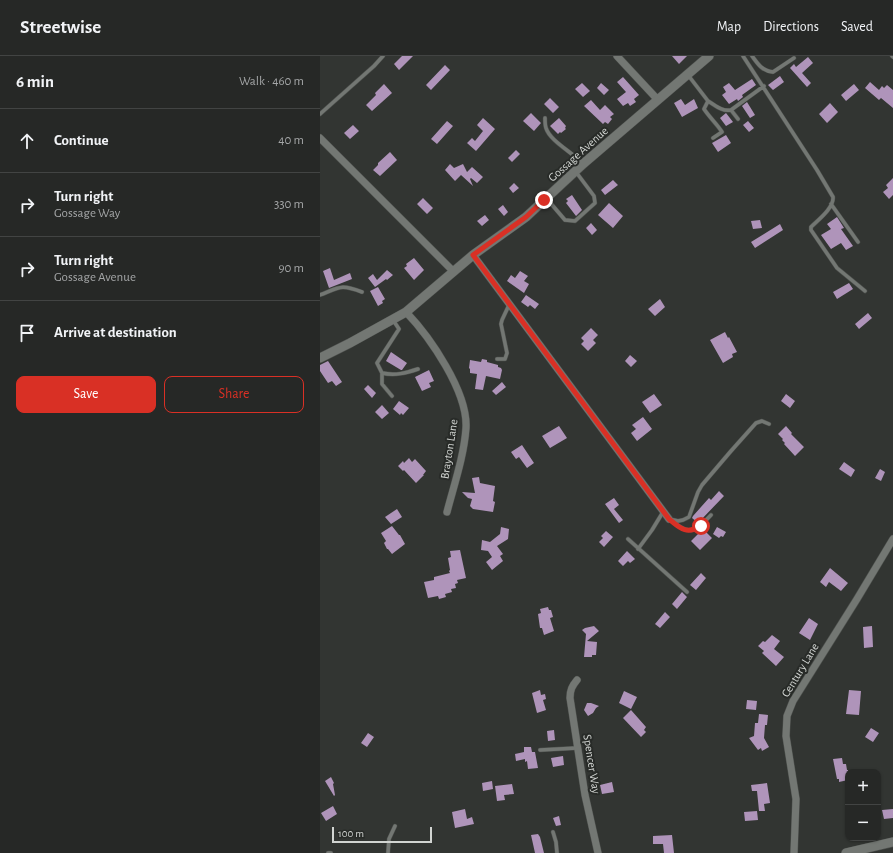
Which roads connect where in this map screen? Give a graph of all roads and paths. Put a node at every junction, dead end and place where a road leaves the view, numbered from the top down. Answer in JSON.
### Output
{"nodes":[{"id":1,"x":383,"y":56,"type":"edge"},
{"id":2,"x":617,"y":56,"type":"edge"},
{"id":3,"x":709,"y":56,"type":"edge"},
{"id":4,"x":743,"y":56,"type":"edge"},
{"id":5,"x":752,"y":56,"type":"edge"},
{"id":6,"x":794,"y":58,"type":"dead end"},
{"id":7,"x":688,"y":74,"type":"junction"},
{"id":8,"x":764,"y":86,"type":"junction"},
{"id":9,"x":658,"y":100,"type":"junction"},
{"id":10,"x":708,"y":100,"type":"junction"},
{"id":11,"x":731,"y":110,"type":"junction"},
{"id":12,"x":320,"y":114,"type":"edge"},
{"id":13,"x":545,"y":118,"type":"dead end"},
{"id":14,"x":738,"y":119,"type":"dead end"},
{"id":15,"x":320,"y":138,"type":"edge"},
{"id":16,"x":713,"y":138,"type":"dead end"},
{"id":17,"x":583,"y":164,"type":"junction"},
{"id":18,"x":575,"y":171,"type":"junction"},
{"id":19,"x":546,"y":198,"type":"junction"},
{"id":20,"x":831,"y":204,"type":"junction"},
{"id":21,"x":858,"y":242,"type":"dead end"},
{"id":22,"x":473,"y":255,"type":"junction"},
{"id":23,"x":453,"y":271,"type":"junction"},
{"id":24,"x":865,"y":291,"type":"dead end"},
{"id":25,"x":362,"y":292,"type":"dead end"},
{"id":26,"x":320,"y":295,"type":"edge"},
{"id":27,"x":509,"y":304,"type":"junction"},
{"id":28,"x":406,"y":312,"type":"junction"},
{"id":29,"x":392,"y":319,"type":"junction"},
{"id":30,"x":320,"y":358,"type":"edge"},
{"id":31,"x":497,"y":358,"type":"dead end"},
{"id":32,"x":418,"y":369,"type":"dead end"},
{"id":33,"x":382,"y":373,"type":"junction"},
{"id":34,"x":392,"y":396,"type":"dead end"},
{"id":35,"x":769,"y":424,"type":"dead end"},
{"id":36,"x":663,"y":511,"type":"junction"},
{"id":37,"x":447,"y":512,"type":"dead end"},
{"id":38,"x":712,"y":515,"type":"dead end"},
{"id":39,"x":669,"y":519,"type":"junction"},
{"id":40,"x":628,"y":539,"type":"dead end"},
{"id":41,"x":893,"y":539,"type":"edge"},
{"id":42,"x":638,"y":549,"type":"junction"},
{"id":43,"x":687,"y":592,"type":"dead end"},
{"id":44,"x":577,"y":680,"type":"dead end"},
{"id":45,"x":578,"y":748,"type":"junction"},
{"id":46,"x":540,"y":750,"type":"dead end"},
{"id":47,"x":395,"y":826,"type":"dead end"},
{"id":48,"x":553,"y":832,"type":"dead end"},
{"id":49,"x":893,"y":842,"type":"edge"},
{"id":50,"x":328,"y":853,"type":"edge"},
{"id":51,"x":331,"y":853,"type":"edge"},
{"id":52,"x":388,"y":853,"type":"edge"},
{"id":53,"x":557,"y":853,"type":"edge"},
{"id":54,"x":598,"y":853,"type":"edge"},
{"id":55,"x":794,"y":853,"type":"edge"},
{"id":56,"x":846,"y":853,"type":"edge"}],
"edges":[{"from":1,"to":12,"type":"lane"},
{"from":2,"to":9,"type":"street"},
{"from":3,"to":7,"type":"street","name":"Gossage Avenue"},
{"from":4,"to":8,"type":"lane"},
{"from":5,"to":6,"type":"lane"},
{"from":7,"to":9,"type":"street","name":"Gossage Avenue"},
{"from":7,"to":10,"type":"lane"},
{"from":8,"to":11,"type":"lane"},
{"from":8,"to":20,"type":"lane"},
{"from":9,"to":17,"type":"street","name":"Gossage Avenue"},
{"from":10,"to":11,"type":"lane"},
{"from":10,"to":16,"type":"lane"},
{"from":11,"to":14,"type":"lane"},
{"from":13,"to":17,"type":"lane"},
{"from":15,"to":23,"type":"street"},
{"from":17,"to":18,"type":"street","name":"Gossage Avenue"},
{"from":18,"to":19,"type":"street","name":"Gossage Avenue"},
{"from":18,"to":19,"type":"lane"},
{"from":19,"to":22,"type":"street","name":"Gossage Avenue"},
{"from":20,"to":21,"type":"lane"},
{"from":20,"to":24,"type":"lane"},
{"from":22,"to":23,"type":"street","name":"Gossage Avenue"},
{"from":22,"to":27,"type":"street"},
{"from":23,"to":28,"type":"street","name":"Gossage Avenue"},
{"from":25,"to":26,"type":"lane"},
{"from":27,"to":31,"type":"lane"},
{"from":27,"to":36,"type":"street"},
{"from":28,"to":29,"type":"street","name":"Gossage Avenue"},
{"from":28,"to":37,"type":"street","name":"Brayton Lane"},
{"from":29,"to":30,"type":"street","name":"Gossage Avenue"},
{"from":29,"to":33,"type":"lane"},
{"from":32,"to":33,"type":"lane"},
{"from":33,"to":34,"type":"lane"},
{"from":35,"to":39,"type":"lane"},
{"from":36,"to":39,"type":"street"},
{"from":36,"to":42,"type":"lane"},
{"from":38,"to":39,"type":"lane"},
{"from":40,"to":42,"type":"lane"},
{"from":41,"to":55,"type":"street","name":"Century Lane"},
{"from":42,"to":43,"type":"lane"},
{"from":44,"to":45,"type":"street","name":"Spencer Way"},
{"from":45,"to":46,"type":"lane"},
{"from":45,"to":54,"type":"street","name":"Spencer Way"},
{"from":47,"to":52,"type":"lane"},
{"from":48,"to":53,"type":"lane"},
{"from":49,"to":56,"type":"street"},
{"from":50,"to":51,"type":"lane"}]}
